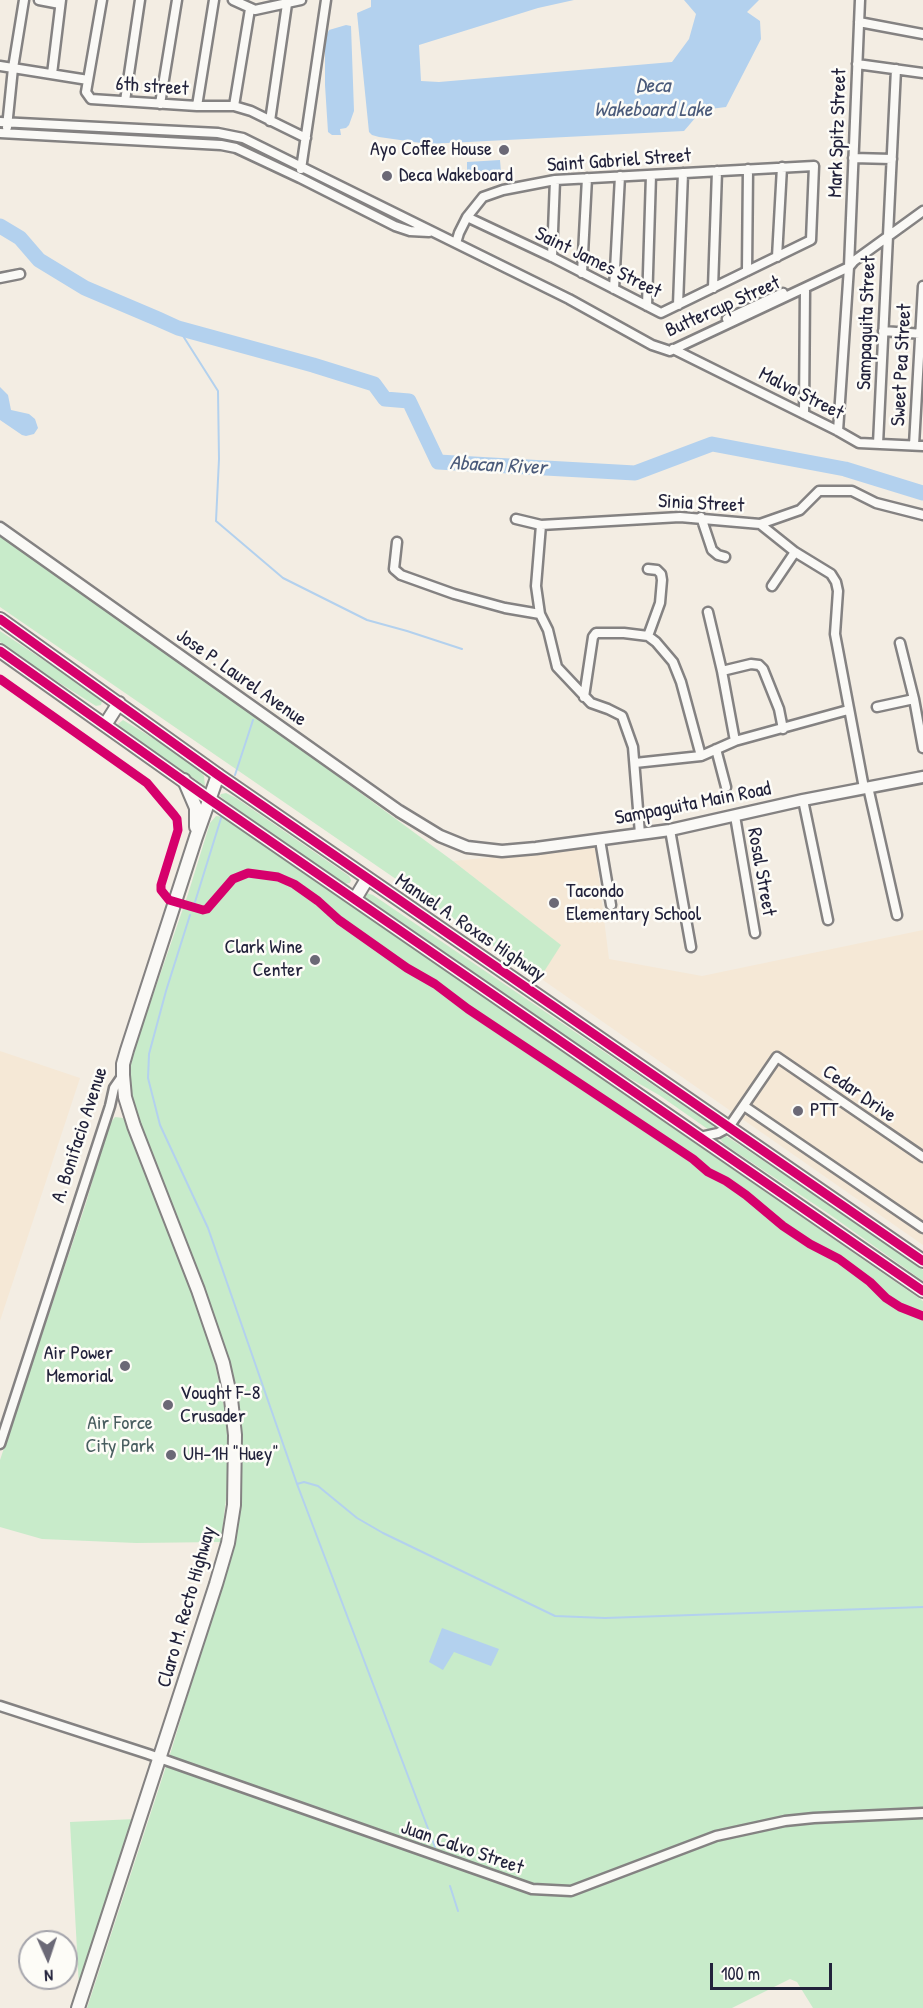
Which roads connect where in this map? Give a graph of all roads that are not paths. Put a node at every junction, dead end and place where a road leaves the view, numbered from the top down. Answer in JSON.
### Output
{"nodes":[{"id":1,"x":24,"y":0,"type":"edge"},
{"id":2,"x":39,"y":0,"type":"edge"},
{"id":3,"x":102,"y":0,"type":"edge"},
{"id":4,"x":140,"y":0,"type":"edge"},
{"id":5,"x":177,"y":0,"type":"edge"},
{"id":6,"x":214,"y":0,"type":"edge"},
{"id":7,"x":233,"y":0,"type":"edge"},
{"id":8,"x":301,"y":0,"type":"edge"},
{"id":9,"x":326,"y":0,"type":"edge"},
{"id":10,"x":860,"y":0,"type":"edge"},
{"id":11,"x":60,"y":2,"type":"edge"},
{"id":12,"x":287,"y":4,"type":"junction"},
{"id":13,"x":250,"y":9,"type":"junction"},
{"id":14,"x":859,"y":22,"type":"junction"},
{"id":15,"x":923,"y":34,"type":"edge"},
{"id":16,"x":857,"y":64,"type":"junction"},
{"id":17,"x":0,"y":66,"type":"edge"},
{"id":18,"x":13,"y":68,"type":"junction"},
{"id":19,"x":896,"y":69,"type":"junction"},
{"id":20,"x":52,"y":74,"type":"junction"},
{"id":21,"x":923,"y":74,"type":"edge"},
{"id":22,"x":88,"y":80,"type":"junction"},
{"id":23,"x":124,"y":101,"type":"junction"},
{"id":24,"x":160,"y":104,"type":"junction"},
{"id":25,"x":197,"y":106,"type":"junction"},
{"id":26,"x":234,"y":106,"type":"junction"},
{"id":27,"x":4,"y":122,"type":"edge"},
{"id":28,"x":270,"y":122,"type":"junction"},
{"id":29,"x":4,"y":134,"type":"edge"},
{"id":30,"x":306,"y":138,"type":"junction"},
{"id":31,"x":853,"y":158,"type":"junction"},
{"id":32,"x":892,"y":159,"type":"junction"},
{"id":33,"x":302,"y":166,"type":"junction"},
{"id":34,"x":782,"y":167,"type":"junction"},
{"id":35,"x":748,"y":169,"type":"junction"},
{"id":36,"x":717,"y":171,"type":"junction"},
{"id":37,"x":683,"y":173,"type":"junction"},
{"id":38,"x":651,"y":175,"type":"junction"},
{"id":39,"x":620,"y":176,"type":"junction"},
{"id":40,"x":300,"y":178,"type":"junction"},
{"id":41,"x":587,"y":178,"type":"junction"},
{"id":42,"x":555,"y":180,"type":"junction"},
{"id":43,"x":923,"y":211,"type":"edge"},
{"id":44,"x":467,"y":217,"type":"junction"},
{"id":45,"x":432,"y":232,"type":"junction"},
{"id":46,"x":887,"y":238,"type":"junction"},
{"id":47,"x":811,"y":240,"type":"joint"},
{"id":48,"x":456,"y":243,"type":"junction"},
{"id":49,"x":777,"y":256,"type":"junction"},
{"id":50,"x":552,"y":257,"type":"junction"},
{"id":51,"x":850,"y":263,"type":"junction"},
{"id":52,"x":747,"y":271,"type":"junction"},
{"id":53,"x":582,"y":273,"type":"junction"},
{"id":54,"x":20,"y":274,"type":"dead end"},
{"id":55,"x":0,"y":278,"type":"edge"},
{"id":56,"x":923,"y":286,"type":"edge"},
{"id":57,"x":713,"y":288,"type":"junction"},
{"id":58,"x":614,"y":289,"type":"junction"},
{"id":59,"x":805,"y":289,"type":"junction"},
{"id":60,"x":678,"y":305,"type":"junction"},
{"id":61,"x":647,"y":306,"type":"junction"},
{"id":62,"x":883,"y":331,"type":"junction"},
{"id":63,"x":921,"y":334,"type":"edge"},
{"id":64,"x":669,"y":349,"type":"junction"},
{"id":65,"x":804,"y":414,"type":"junction"},
{"id":66,"x":838,"y":431,"type":"junction"},
{"id":67,"x":878,"y":444,"type":"junction"},
{"id":68,"x":918,"y":446,"type":"edge"},
{"id":69,"x":923,"y":515,"type":"edge"},
{"id":70,"x":701,"y":517,"type":"junction"},
{"id":71,"x":516,"y":519,"type":"dead end"},
{"id":72,"x":760,"y":524,"type":"junction"},
{"id":73,"x":541,"y":525,"type":"junction"},
{"id":74,"x":0,"y":528,"type":"edge"},
{"id":75,"x":397,"y":542,"type":"dead end"},
{"id":76,"x":795,"y":552,"type":"junction"},
{"id":77,"x":725,"y":557,"type":"dead end"},
{"id":78,"x":648,"y":569,"type":"dead end"},
{"id":79,"x":772,"y":586,"type":"dead end"},
{"id":80,"x":708,"y":612,"type":"dead end"},
{"id":81,"x":540,"y":614,"type":"junction"},
{"id":82,"x":0,"y":619,"type":"edge"},
{"id":83,"x":648,"y":636,"type":"junction"},
{"id":84,"x":900,"y":643,"type":"dead end"},
{"id":85,"x":0,"y":651,"type":"edge"},
{"id":86,"x":722,"y":671,"type":"junction"},
{"id":87,"x":584,"y":697,"type":"junction"},
{"id":88,"x":914,"y":699,"type":"junction"},
{"id":89,"x":119,"y":703,"type":"junction"},
{"id":90,"x":877,"y":707,"type":"dead end"},
{"id":91,"x":848,"y":710,"type":"junction"},
{"id":92,"x":105,"y":725,"type":"junction"},
{"id":93,"x":783,"y":729,"type":"junction"},
{"id":94,"x":735,"y":741,"type":"junction"},
{"id":95,"x":923,"y":748,"type":"edge"},
{"id":96,"x":716,"y":749,"type":"junction"},
{"id":97,"x":701,"y":756,"type":"junction"},
{"id":98,"x":635,"y":763,"type":"junction"},
{"id":99,"x":218,"y":775,"type":"junction"},
{"id":100,"x":923,"y":777,"type":"edge"},
{"id":101,"x":184,"y":780,"type":"junction"},
{"id":102,"x":726,"y":787,"type":"dead end"},
{"id":103,"x":866,"y":788,"type":"junction"},
{"id":104,"x":210,"y":799,"type":"junction"},
{"id":105,"x":803,"y":800,"type":"junction"},
{"id":106,"x":735,"y":816,"type":"junction"},
{"id":107,"x":670,"y":830,"type":"junction"},
{"id":108,"x":640,"y":834,"type":"junction"},
{"id":109,"x":196,"y":837,"type":"junction"},
{"id":110,"x":600,"y":840,"type":"junction"},
{"id":111,"x":467,"y":847,"type":"joint"},
{"id":112,"x":367,"y":879,"type":"junction"},
{"id":113,"x":355,"y":899,"type":"junction"},
{"id":114,"x":611,"y":905,"type":"dead end"},
{"id":115,"x":897,"y":915,"type":"dead end"},
{"id":116,"x":828,"y":920,"type":"dead end"},
{"id":117,"x":755,"y":933,"type":"dead end"},
{"id":118,"x":691,"y":947,"type":"dead end"},
{"id":119,"x":123,"y":1075,"type":"junction"},
{"id":120,"x":744,"y":1106,"type":"junction"},
{"id":121,"x":729,"y":1127,"type":"junction"},
{"id":122,"x":700,"y":1137,"type":"junction"},
{"id":123,"x":923,"y":1157,"type":"edge"},
{"id":124,"x":923,"y":1228,"type":"edge"},
{"id":125,"x":923,"y":1261,"type":"edge"},
{"id":126,"x":923,"y":1291,"type":"edge"},
{"id":127,"x":0,"y":1444,"type":"edge"},
{"id":128,"x":0,"y":1706,"type":"edge"},
{"id":129,"x":161,"y":1758,"type":"junction"},
{"id":130,"x":923,"y":1813,"type":"edge"},
{"id":131,"x":78,"y":2008,"type":"edge"}],
"edges":[{"from":1,"to":18,"type":"street"},
{"from":2,"to":11,"type":"street"},
{"from":3,"to":22,"type":"street","name":"6th street"},
{"from":4,"to":23,"type":"street"},
{"from":5,"to":24,"type":"street"},
{"from":6,"to":25,"type":"street"},
{"from":7,"to":13,"type":"street"},
{"from":8,"to":12,"type":"street"},
{"from":9,"to":30,"type":"street"},
{"from":10,"to":14,"type":"street","name":"Mark Spitz Street"},
{"from":11,"to":20,"type":"street"},
{"from":12,"to":13,"type":"street"},
{"from":12,"to":28,"type":"street"},
{"from":13,"to":26,"type":"street"},
{"from":14,"to":15,"type":"street"},
{"from":14,"to":16,"type":"street","name":"Mark Spitz Street"},
{"from":16,"to":19,"type":"street"},
{"from":16,"to":31,"type":"street","name":"Mark Spitz Street"},
{"from":17,"to":18,"type":"street"},
{"from":18,"to":20,"type":"street"},
{"from":18,"to":27,"type":"street"},
{"from":19,"to":21,"type":"street"},
{"from":19,"to":32,"type":"street","name":"Sampaguita Street"},
{"from":20,"to":22,"type":"street"},
{"from":22,"to":23,"type":"street","name":"6th street"},
{"from":23,"to":24,"type":"street","name":"6th street"},
{"from":24,"to":25,"type":"street","name":"6th street"},
{"from":25,"to":26,"type":"street","name":"6th street"},
{"from":26,"to":28,"type":"street","name":"6th street"},
{"from":27,"to":29,"type":"street"},
{"from":27,"to":33,"type":"street","name":"Malva Street"},
{"from":28,"to":30,"type":"street","name":"6th street"},
{"from":29,"to":40,"type":"street"},
{"from":30,"to":33,"type":"street"},
{"from":31,"to":32,"type":"street"},
{"from":31,"to":51,"type":"street","name":"Mark Spitz Street"},
{"from":32,"to":46,"type":"street","name":"Sampaguita Street"},
{"from":33,"to":40,"type":"street"},
{"from":33,"to":45,"type":"street","name":"Malva Street"},
{"from":34,"to":35,"type":"street","name":"Saint Gabriel Street"},
{"from":34,"to":47,"type":"street","name":"Saint Gabriel Street"},
{"from":34,"to":49,"type":"street"},
{"from":35,"to":36,"type":"street","name":"Saint Gabriel Street"},
{"from":35,"to":52,"type":"street"},
{"from":36,"to":37,"type":"street","name":"Saint Gabriel Street"},
{"from":36,"to":57,"type":"street"},
{"from":37,"to":38,"type":"street","name":"Saint Gabriel Street"},
{"from":37,"to":60,"type":"street"},
{"from":38,"to":39,"type":"street","name":"Saint Gabriel Street"},
{"from":38,"to":61,"type":"street"},
{"from":39,"to":41,"type":"street","name":"Saint Gabriel Street"},
{"from":39,"to":58,"type":"street"},
{"from":40,"to":45,"type":"street"},
{"from":41,"to":42,"type":"street","name":"Saint Gabriel Street"},
{"from":41,"to":53,"type":"street"},
{"from":42,"to":44,"type":"street","name":"Saint Gabriel Street"},
{"from":42,"to":50,"type":"street"},
{"from":43,"to":46,"type":"street","name":"Buttercup Street"},
{"from":44,"to":48,"type":"street","name":"Saint Gabriel Street"},
{"from":44,"to":50,"type":"street","name":"Saint James Street"},
{"from":45,"to":48,"type":"street","name":"Malva Street"},
{"from":46,"to":51,"type":"street","name":"Buttercup Street"},
{"from":46,"to":62,"type":"street","name":"Sampaguita Street"},
{"from":47,"to":49,"type":"street","name":"Saint James Street"},
{"from":48,"to":64,"type":"street","name":"Malva Street"},
{"from":49,"to":52,"type":"street","name":"Saint James Street"},
{"from":50,"to":53,"type":"street","name":"Saint James Street"},
{"from":51,"to":59,"type":"street","name":"Buttercup Street"},
{"from":51,"to":64,"type":"street","name":"Buttercup Street"},
{"from":51,"to":66,"type":"street","name":"Mark Spitz Street"},
{"from":52,"to":57,"type":"street","name":"Saint James Street"},
{"from":53,"to":58,"type":"street","name":"Saint James Street"},
{"from":54,"to":55,"type":"street"},
{"from":56,"to":63,"type":"street","name":"Sweet Pea Street"},
{"from":57,"to":60,"type":"street","name":"Saint James Street"},
{"from":58,"to":61,"type":"street","name":"Saint James Street"},
{"from":59,"to":64,"type":"street","name":"Buttercup Street"},
{"from":59,"to":65,"type":"street"},
{"from":60,"to":61,"type":"street","name":"Saint James Street"},
{"from":62,"to":63,"type":"street"},
{"from":62,"to":67,"type":"street","name":"Sampaguita Street"},
{"from":63,"to":68,"type":"street","name":"Sweet Pea Street"},
{"from":64,"to":65,"type":"street","name":"Malva Street"},
{"from":65,"to":66,"type":"street","name":"Malva Street"},
{"from":66,"to":67,"type":"street","name":"Malva Street"},
{"from":67,"to":68,"type":"street","name":"Malva Street"},
{"from":69,"to":72,"type":"street"},
{"from":70,"to":72,"type":"street","name":"Sinia Street"},
{"from":70,"to":73,"type":"street","name":"Sinia Street"},
{"from":70,"to":77,"type":"street"},
{"from":71,"to":73,"type":"street","name":"Sinia Street"},
{"from":72,"to":76,"type":"street","name":"Sinia Street"},
{"from":73,"to":81,"type":"street"},
{"from":74,"to":111,"type":"street","name":"Jose P. Laurel Avenue"},
{"from":75,"to":81,"type":"street"},
{"from":76,"to":79,"type":"street"},
{"from":76,"to":91,"type":"street","name":"Sinia Street"},
{"from":78,"to":83,"type":"street"},
{"from":80,"to":86,"type":"street"},
{"from":81,"to":87,"type":"street"},
{"from":82,"to":89,"type":"main road","name":"Manuel A. Roxas Highway"},
{"from":83,"to":87,"type":"street"},
{"from":83,"to":97,"type":"street"},
{"from":84,"to":88,"type":"street"},
{"from":85,"to":92,"type":"main road","name":"Manuel A. Roxas Highway"},
{"from":86,"to":93,"type":"street"},
{"from":86,"to":94,"type":"street"},
{"from":87,"to":98,"type":"street"},
{"from":88,"to":90,"type":"street"},
{"from":88,"to":95,"type":"street"},
{"from":89,"to":92,"type":"main road"},
{"from":89,"to":99,"type":"main road","name":"Manuel A. Roxas Highway"},
{"from":91,"to":93,"type":"street"},
{"from":91,"to":103,"type":"street","name":"Sinia Street"},
{"from":92,"to":101,"type":"main road","name":"Manuel A. Roxas Highway"},
{"from":93,"to":94,"type":"street"},
{"from":94,"to":96,"type":"street"},
{"from":96,"to":97,"type":"street"},
{"from":96,"to":102,"type":"street"},
{"from":97,"to":98,"type":"street"},
{"from":98,"to":108,"type":"street"},
{"from":99,"to":104,"type":"main road","name":"A. Bonifacio Avenue"},
{"from":99,"to":112,"type":"main road","name":"Manuel A. Roxas Highway"},
{"from":100,"to":103,"type":"street","name":"Sampaguita Main Road"},
{"from":101,"to":104,"type":"main road","name":"Manuel A. Roxas Highway"},
{"from":101,"to":109,"type":"main road","name":"A. Bonifacio Avenue"},
{"from":103,"to":105,"type":"street","name":"Sampaguita Main Road"},
{"from":103,"to":115,"type":"street","name":"Sinia Street"},
{"from":104,"to":109,"type":"main road","name":"A. Bonifacio Avenue"},
{"from":104,"to":113,"type":"main road","name":"Manuel A. Roxas Highway"},
{"from":105,"to":106,"type":"street","name":"Sampaguita Main Road"},
{"from":105,"to":116,"type":"street"},
{"from":106,"to":107,"type":"street","name":"Sampaguita Main Road"},
{"from":106,"to":117,"type":"street","name":"Rosal Street"},
{"from":107,"to":108,"type":"street","name":"Sampaguita Main Road"},
{"from":107,"to":118,"type":"street"},
{"from":108,"to":110,"type":"street","name":"Sampaguita Main Road"},
{"from":109,"to":119,"type":"main road","name":"A. Bonifacio Avenue"},
{"from":110,"to":111,"type":"street","name":"Sampaguita Main Road"},
{"from":110,"to":114,"type":"street"},
{"from":112,"to":113,"type":"main road"},
{"from":112,"to":121,"type":"main road","name":"Manuel A. Roxas Highway"},
{"from":113,"to":122,"type":"main road","name":"Manuel A. Roxas Highway"},
{"from":119,"to":127,"type":"street","name":"A. Bonifacio Avenue"},
{"from":119,"to":129,"type":"main road","name":"Claro M. Recto Highway"},
{"from":120,"to":121,"type":"street"},
{"from":120,"to":123,"type":"street","name":"Cedar Drive"},
{"from":120,"to":124,"type":"street"},
{"from":121,"to":122,"type":"street"},
{"from":121,"to":125,"type":"main road","name":"Manuel A. Roxas Highway"},
{"from":122,"to":126,"type":"main road","name":"Manuel A. Roxas Highway"},
{"from":128,"to":129,"type":"street","name":"Juan Calvo Street"},
{"from":129,"to":130,"type":"street","name":"Juan Calvo Street"},
{"from":129,"to":131,"type":"main road","name":"Claro M. Recto Highway"}]}
